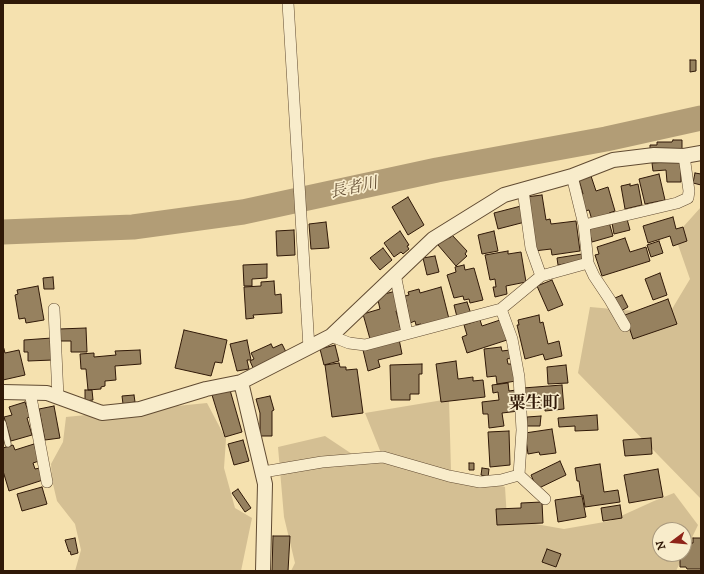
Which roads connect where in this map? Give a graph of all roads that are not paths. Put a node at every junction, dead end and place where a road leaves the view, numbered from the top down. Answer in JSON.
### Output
{"nodes":[{"id":1,"x":288,"y":3,"type":"edge"},
{"id":2,"x":701,"y":153,"type":"edge"},
{"id":3,"x":684,"y":156,"type":"junction"},
{"id":4,"x":572,"y":176,"type":"junction"},
{"id":5,"x":523,"y":190,"type":"junction"},
{"id":6,"x":584,"y":225,"type":"junction"},
{"id":7,"x":588,"y":263,"type":"junction"},
{"id":8,"x":395,"y":274,"type":"junction"},
{"id":9,"x":542,"y":276,"type":"junction"},
{"id":10,"x":501,"y":308,"type":"junction"},
{"id":11,"x":54,"y":309,"type":"dead end"},
{"id":12,"x":625,"y":326,"type":"dead end"},
{"id":13,"x":408,"y":333,"type":"junction"},
{"id":14,"x":331,"y":336,"type":"junction"},
{"id":15,"x":308,"y":348,"type":"junction"},
{"id":16,"x":241,"y":382,"type":"junction"},
{"id":17,"x":3,"y":392,"type":"edge"},
{"id":18,"x":30,"y":392,"type":"junction"},
{"id":19,"x":58,"y":397,"type":"junction"},
{"id":20,"x":3,"y":423,"type":"edge"},
{"id":21,"x":8,"y":444,"type":"dead end"},
{"id":22,"x":263,"y":472,"type":"junction"},
{"id":23,"x":519,"y":475,"type":"junction"},
{"id":24,"x":47,"y":482,"type":"dead end"},
{"id":25,"x":546,"y":499,"type":"dead end"},
{"id":26,"x":263,"y":571,"type":"edge"}],
"edges":[{"from":1,"to":15,"type":"street"},
{"from":2,"to":3,"type":"street"},
{"from":3,"to":4,"type":"street"},
{"from":3,"to":6,"type":"street"},
{"from":4,"to":5,"type":"street"},
{"from":4,"to":6,"type":"street"},
{"from":5,"to":8,"type":"street"},
{"from":5,"to":9,"type":"street"},
{"from":6,"to":7,"type":"street"},
{"from":7,"to":9,"type":"street"},
{"from":7,"to":12,"type":"street"},
{"from":8,"to":13,"type":"street"},
{"from":8,"to":14,"type":"street"},
{"from":9,"to":10,"type":"street"},
{"from":10,"to":13,"type":"street"},
{"from":10,"to":23,"type":"street"},
{"from":11,"to":19,"type":"street"},
{"from":13,"to":14,"type":"street"},
{"from":14,"to":15,"type":"street"},
{"from":15,"to":16,"type":"street"},
{"from":16,"to":19,"type":"street"},
{"from":16,"to":22,"type":"street"},
{"from":17,"to":18,"type":"street"},
{"from":18,"to":19,"type":"street"},
{"from":18,"to":24,"type":"street"},
{"from":20,"to":21,"type":"lane"},
{"from":22,"to":23,"type":"street"},
{"from":22,"to":26,"type":"street"},
{"from":23,"to":25,"type":"street"}]}
